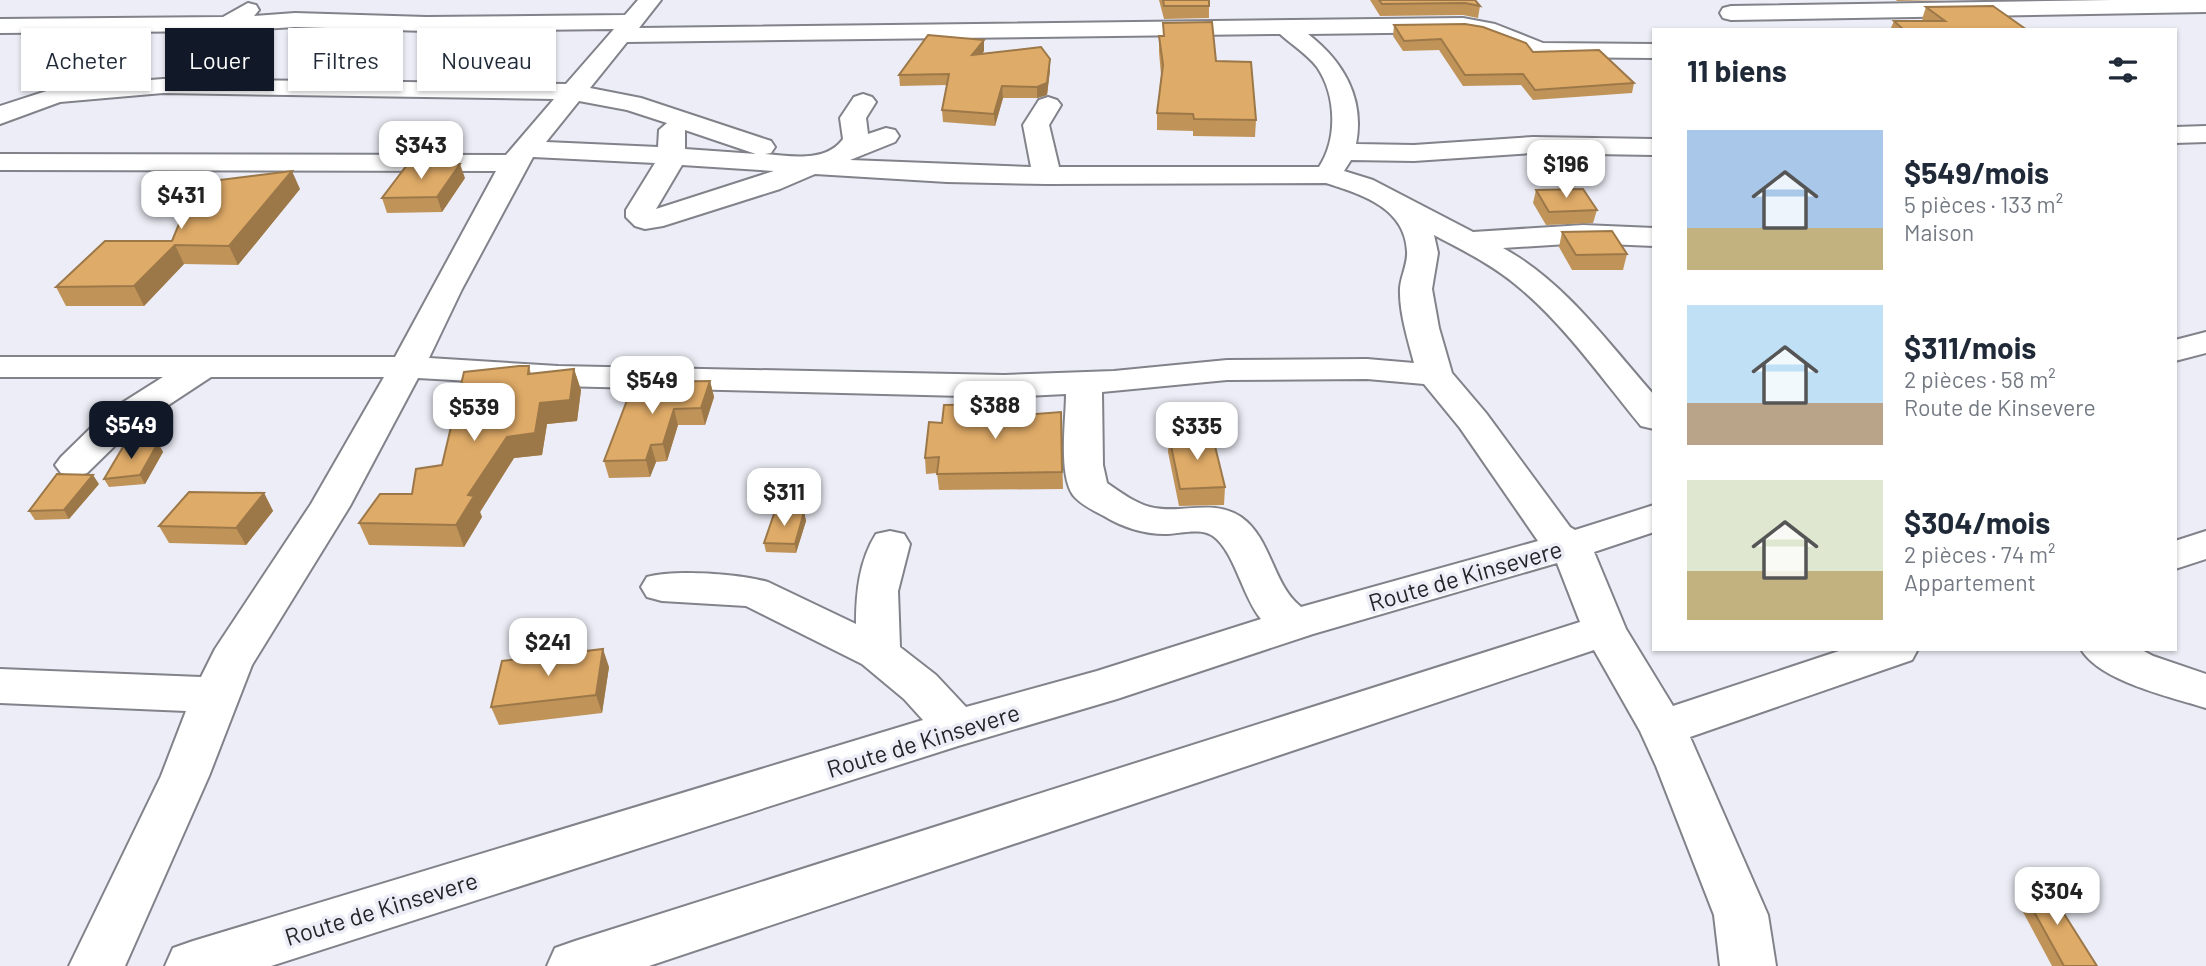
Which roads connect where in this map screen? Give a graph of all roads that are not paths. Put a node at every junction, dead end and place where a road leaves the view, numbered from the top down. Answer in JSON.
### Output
{"nodes":[{"id":1,"x":261,"y":0,"type":"edge"},
{"id":2,"x":2206,"y":5,"type":"edge"},
{"id":3,"x":634,"y":19,"type":"edge"},
{"id":4,"x":1737,"y":20,"type":"edge"},
{"id":5,"x":228,"y":24,"type":"junction"},
{"id":6,"x":0,"y":26,"type":"edge"},
{"id":7,"x":1288,"y":29,"type":"junction"},
{"id":8,"x":1652,"y":51,"type":"edge"},
{"id":9,"x":571,"y":92,"type":"junction"},
{"id":10,"x":863,"y":102,"type":"dead end"},
{"id":11,"x":1048,"y":105,"type":"dead end"},
{"id":12,"x":0,"y":116,"type":"edge"},
{"id":13,"x":673,"y":117,"type":"junction"},
{"id":14,"x":2206,"y":134,"type":"edge"},
{"id":15,"x":2177,"y":135,"type":"edge"},
{"id":16,"x":886,"y":136,"type":"dead end"},
{"id":17,"x":1652,"y":147,"type":"edge"},
{"id":18,"x":671,"y":155,"type":"junction"},
{"id":19,"x":519,"y":156,"type":"junction"},
{"id":20,"x":827,"y":159,"type":"junction"},
{"id":21,"x":0,"y":162,"type":"edge"},
{"id":22,"x":1335,"y":163,"type":"junction"},
{"id":23,"x":1047,"y":176,"type":"junction"},
{"id":24,"x":1400,"y":204,"type":"junction"},
{"id":25,"x":1652,"y":237,"type":"edge"},
{"id":26,"x":1469,"y":241,"type":"junction"},
{"id":27,"x":2206,"y":342,"type":"edge"},
{"id":28,"x":2177,"y":350,"type":"edge"},
{"id":29,"x":0,"y":367,"type":"edge"},
{"id":30,"x":203,"y":367,"type":"junction"},
{"id":31,"x":407,"y":368,"type":"junction"},
{"id":32,"x":1434,"y":375,"type":"junction"},
{"id":33,"x":1084,"y":382,"type":"junction"},
{"id":34,"x":1652,"y":416,"type":"edge"},
{"id":35,"x":74,"y":465,"type":"dead end"},
{"id":36,"x":1652,"y":519,"type":"edge"},
{"id":37,"x":890,"y":544,"type":"dead end"},
{"id":38,"x":1571,"y":545,"type":"junction"},
{"id":39,"x":2206,"y":545,"type":"edge"},
{"id":40,"x":2177,"y":554,"type":"edge"},
{"id":41,"x":662,"y":587,"type":"dead end"},
{"id":42,"x":1298,"y":623,"type":"junction"},
{"id":43,"x":1605,"y":630,"type":"junction"},
{"id":44,"x":1890,"y":651,"type":"edge"},
{"id":45,"x":2107,"y":651,"type":"edge"},
{"id":46,"x":878,"y":653,"type":"junction"},
{"id":47,"x":0,"y":686,"type":"edge"},
{"id":48,"x":2206,"y":691,"type":"edge"},
{"id":49,"x":215,"y":695,"type":"junction"},
{"id":50,"x":957,"y":728,"type":"junction"},
{"id":51,"x":1662,"y":728,"type":"junction"},
{"id":52,"x":97,"y":966,"type":"edge"},
{"id":53,"x":193,"y":966,"type":"edge"},
{"id":54,"x":575,"y":966,"type":"edge"},
{"id":55,"x":1748,"y":966,"type":"edge"}],
"edges":[{"from":1,"to":5,"type":"street"},
{"from":2,"to":4,"type":"street"},
{"from":3,"to":5,"type":"street"},
{"from":3,"to":7,"type":"street"},
{"from":3,"to":9,"type":"street"},
{"from":5,"to":6,"type":"street"},
{"from":7,"to":8,"type":"street"},
{"from":7,"to":22,"type":"street"},
{"from":9,"to":12,"type":"street"},
{"from":9,"to":13,"type":"street"},
{"from":9,"to":19,"type":"street"},
{"from":10,"to":20,"type":"street"},
{"from":11,"to":23,"type":"street"},
{"from":13,"to":18,"type":"street"},
{"from":13,"to":20,"type":"street"},
{"from":14,"to":15,"type":"street"},
{"from":16,"to":20,"type":"street"},
{"from":17,"to":22,"type":"street"},
{"from":18,"to":19,"type":"street"},
{"from":18,"to":20,"type":"street"},
{"from":18,"to":20,"type":"street"},
{"from":19,"to":21,"type":"street"},
{"from":19,"to":31,"type":"street"},
{"from":20,"to":23,"type":"street"},
{"from":22,"to":23,"type":"street"},
{"from":22,"to":24,"type":"street"},
{"from":24,"to":26,"type":"street"},
{"from":24,"to":32,"type":"street"},
{"from":25,"to":26,"type":"street"},
{"from":26,"to":34,"type":"street"},
{"from":27,"to":28,"type":"street"},
{"from":29,"to":30,"type":"street"},
{"from":30,"to":31,"type":"street"},
{"from":30,"to":35,"type":"street"},
{"from":31,"to":33,"type":"street"},
{"from":31,"to":49,"type":"street"},
{"from":32,"to":33,"type":"street"},
{"from":32,"to":38,"type":"street"},
{"from":33,"to":42,"type":"street"},
{"from":36,"to":38,"type":"street","name":"Route de Kinsevere"},
{"from":37,"to":46,"type":"street"},
{"from":38,"to":42,"type":"street","name":"Route de Kinsevere"},
{"from":38,"to":43,"type":"street"},
{"from":39,"to":40,"type":"street"},
{"from":41,"to":46,"type":"street"},
{"from":42,"to":50,"type":"street","name":"Route de Kinsevere"},
{"from":43,"to":51,"type":"street"},
{"from":43,"to":54,"type":"street"},
{"from":44,"to":51,"type":"street"},
{"from":45,"to":48,"type":"street"},
{"from":46,"to":50,"type":"street"},
{"from":47,"to":49,"type":"street"},
{"from":49,"to":52,"type":"street"},
{"from":50,"to":53,"type":"street","name":"Route de Kinsevere"},
{"from":51,"to":55,"type":"street"}]}
